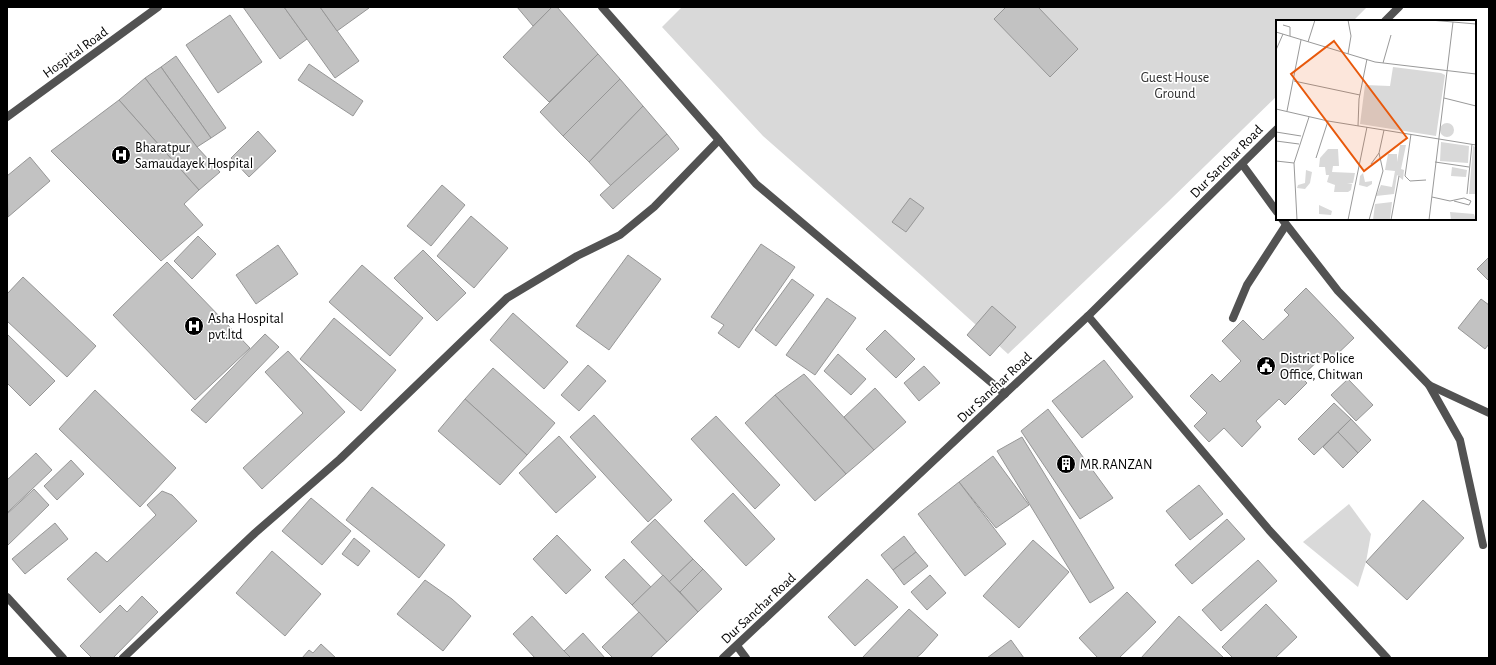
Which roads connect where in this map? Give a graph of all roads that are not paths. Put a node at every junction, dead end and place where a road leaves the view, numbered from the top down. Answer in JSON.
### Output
{"nodes":[{"id":1,"x":158,"y":7,"type":"edge"},
{"id":2,"x":602,"y":7,"type":"edge"},
{"id":3,"x":1399,"y":7,"type":"edge"},
{"id":4,"x":1386,"y":20,"type":"edge"},
{"id":5,"x":7,"y":118,"type":"edge"},
{"id":6,"x":1276,"y":130,"type":"edge"},
{"id":7,"x":719,"y":140,"type":"junction"},
{"id":8,"x":1242,"y":164,"type":"junction"},
{"id":9,"x":1276,"y":211,"type":"edge"},
{"id":10,"x":1284,"y":222,"type":"edge"},
{"id":11,"x":1088,"y":316,"type":"junction"},
{"id":12,"x":1233,"y":318,"type":"dead end"},
{"id":13,"x":1429,"y":386,"type":"junction"},
{"id":14,"x":1005,"y":394,"type":"junction"},
{"id":15,"x":1489,"y":414,"type":"edge"},
{"id":16,"x":1483,"y":545,"type":"dead end"},
{"id":17,"x":7,"y":597,"type":"edge"},
{"id":18,"x":737,"y":646,"type":"junction"},
{"id":19,"x":63,"y":658,"type":"edge"},
{"id":20,"x":123,"y":658,"type":"edge"},
{"id":21,"x":723,"y":658,"type":"edge"},
{"id":22,"x":746,"y":658,"type":"edge"},
{"id":23,"x":1387,"y":658,"type":"edge"}],
"edges":[{"from":1,"to":5,"type":"street","name":"Hospital Road"},
{"from":2,"to":7,"type":"street"},
{"from":3,"to":4,"type":"street"},
{"from":6,"to":8,"type":"street","name":"Dur Sanchar Road"},
{"from":7,"to":14,"type":"street"},
{"from":7,"to":20,"type":"street"},
{"from":8,"to":9,"type":"street"},
{"from":8,"to":11,"type":"street","name":"Dur Sanchar Road"},
{"from":10,"to":12,"type":"street"},
{"from":10,"to":13,"type":"street"},
{"from":11,"to":14,"type":"street","name":"Dur Sanchar Road"},
{"from":11,"to":23,"type":"street"},
{"from":13,"to":15,"type":"street"},
{"from":13,"to":16,"type":"street"},
{"from":14,"to":18,"type":"street","name":"Dur Sanchar Road"},
{"from":17,"to":19,"type":"street"},
{"from":18,"to":21,"type":"street","name":"Dur Sanchar Road"},
{"from":18,"to":22,"type":"street"}]}
